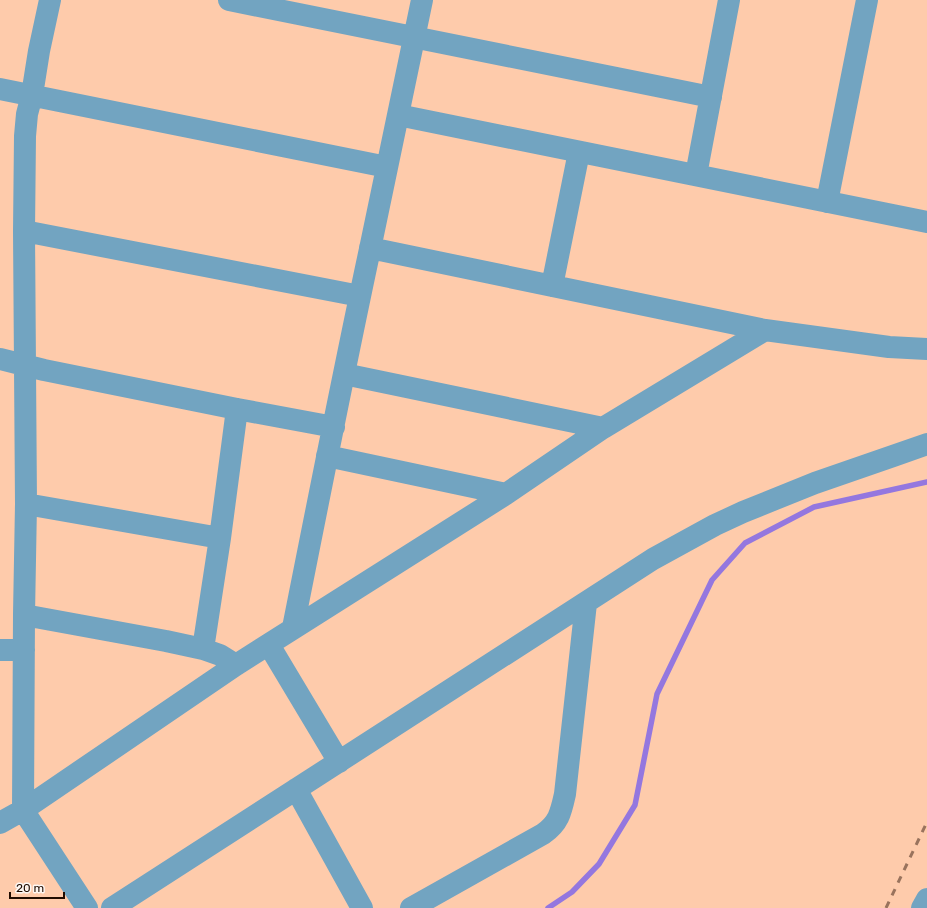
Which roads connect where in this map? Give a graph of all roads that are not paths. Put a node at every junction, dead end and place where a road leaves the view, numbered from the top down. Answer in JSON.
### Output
{"nodes":[{"id":1,"x":50,"y":0,"type":"edge"},
{"id":2,"x":229,"y":0,"type":"edge"},
{"id":3,"x":422,"y":0,"type":"edge"},
{"id":4,"x":729,"y":0,"type":"edge"},
{"id":5,"x":867,"y":0,"type":"edge"},
{"id":6,"x":414,"y":38,"type":"junction"},
{"id":7,"x":0,"y":89,"type":"edge"},
{"id":8,"x":32,"y":95,"type":"junction"},
{"id":9,"x":711,"y":97,"type":"junction"},
{"id":10,"x":398,"y":116,"type":"junction"},
{"id":11,"x":580,"y":152,"type":"junction"},
{"id":12,"x":387,"y":167,"type":"junction"},
{"id":13,"x":696,"y":175,"type":"junction"},
{"id":14,"x":827,"y":202,"type":"junction"},
{"id":15,"x":927,"y":222,"type":"edge"},
{"id":16,"x":24,"y":231,"type":"junction"},
{"id":17,"x":370,"y":248,"type":"junction"},
{"id":18,"x":552,"y":286,"type":"junction"},
{"id":19,"x":360,"y":296,"type":"junction"},
{"id":20,"x":765,"y":330,"type":"junction"},
{"id":21,"x":927,"y":349,"type":"edge"},
{"id":22,"x":0,"y":359,"type":"edge"},
{"id":23,"x":25,"y":365,"type":"junction"},
{"id":24,"x":344,"y":374,"type":"junction"},
{"id":25,"x":238,"y":409,"type":"junction"},
{"id":26,"x":334,"y":427,"type":"junction"},
{"id":27,"x":602,"y":428,"type":"junction"},
{"id":28,"x":927,"y":444,"type":"edge"},
{"id":29,"x":327,"y":456,"type":"junction"},
{"id":30,"x":506,"y":494,"type":"junction"},
{"id":31,"x":26,"y":504,"type":"junction"},
{"id":32,"x":220,"y":538,"type":"junction"},
{"id":33,"x":586,"y":603,"type":"junction"},
{"id":34,"x":24,"y":615,"type":"junction"},
{"id":35,"x":293,"y":628,"type":"junction"},
{"id":36,"x":269,"y":645,"type":"junction"},
{"id":37,"x":203,"y":649,"type":"junction"},
{"id":38,"x":0,"y":650,"type":"edge"},
{"id":39,"x":24,"y":650,"type":"junction"},
{"id":40,"x":236,"y":665,"type":"junction"},
{"id":41,"x":339,"y":762,"type":"junction"},
{"id":42,"x":296,"y":789,"type":"junction"},
{"id":43,"x":23,"y":810,"type":"junction"},
{"id":44,"x":0,"y":823,"type":"edge"},
{"id":45,"x":927,"y":899,"type":"edge"},
{"id":46,"x":87,"y":908,"type":"edge"},
{"id":47,"x":112,"y":908,"type":"edge"},
{"id":48,"x":362,"y":908,"type":"edge"},
{"id":49,"x":411,"y":908,"type":"edge"},
{"id":50,"x":922,"y":908,"type":"edge"}],
"edges":[{"from":1,"to":8,"type":"street"},
{"from":2,"to":6,"type":"street"},
{"from":3,"to":6,"type":"street"},
{"from":4,"to":9,"type":"street"},
{"from":5,"to":14,"type":"street"},
{"from":6,"to":9,"type":"street"},
{"from":6,"to":10,"type":"street"},
{"from":7,"to":8,"type":"street"},
{"from":8,"to":12,"type":"street"},
{"from":8,"to":16,"type":"street"},
{"from":9,"to":13,"type":"street"},
{"from":10,"to":11,"type":"street"},
{"from":10,"to":12,"type":"street"},
{"from":11,"to":13,"type":"street"},
{"from":11,"to":18,"type":"street"},
{"from":12,"to":17,"type":"street"},
{"from":13,"to":14,"type":"street"},
{"from":14,"to":15,"type":"street"},
{"from":16,"to":19,"type":"street"},
{"from":16,"to":23,"type":"street"},
{"from":17,"to":18,"type":"street"},
{"from":17,"to":19,"type":"street"},
{"from":18,"to":20,"type":"street"},
{"from":19,"to":24,"type":"street"},
{"from":20,"to":21,"type":"street"},
{"from":20,"to":27,"type":"street"},
{"from":22,"to":23,"type":"street"},
{"from":23,"to":25,"type":"street"},
{"from":23,"to":31,"type":"street"},
{"from":24,"to":26,"type":"street"},
{"from":24,"to":27,"type":"street"},
{"from":25,"to":26,"type":"street"},
{"from":25,"to":32,"type":"street"},
{"from":26,"to":29,"type":"street"},
{"from":27,"to":30,"type":"street"},
{"from":28,"to":33,"type":"street"},
{"from":29,"to":30,"type":"street"},
{"from":29,"to":35,"type":"street"},
{"from":30,"to":35,"type":"street"},
{"from":31,"to":32,"type":"street"},
{"from":31,"to":34,"type":"street"},
{"from":32,"to":37,"type":"street"},
{"from":33,"to":41,"type":"street"},
{"from":33,"to":49,"type":"street"},
{"from":34,"to":37,"type":"street"},
{"from":34,"to":39,"type":"street"},
{"from":35,"to":36,"type":"street"},
{"from":36,"to":40,"type":"street"},
{"from":36,"to":41,"type":"street"},
{"from":37,"to":40,"type":"street"},
{"from":38,"to":39,"type":"street"},
{"from":39,"to":43,"type":"street"},
{"from":40,"to":43,"type":"street"},
{"from":41,"to":42,"type":"street"},
{"from":42,"to":47,"type":"street"},
{"from":42,"to":48,"type":"street"},
{"from":43,"to":44,"type":"street"},
{"from":43,"to":46,"type":"street"},
{"from":45,"to":50,"type":"street"}]}
